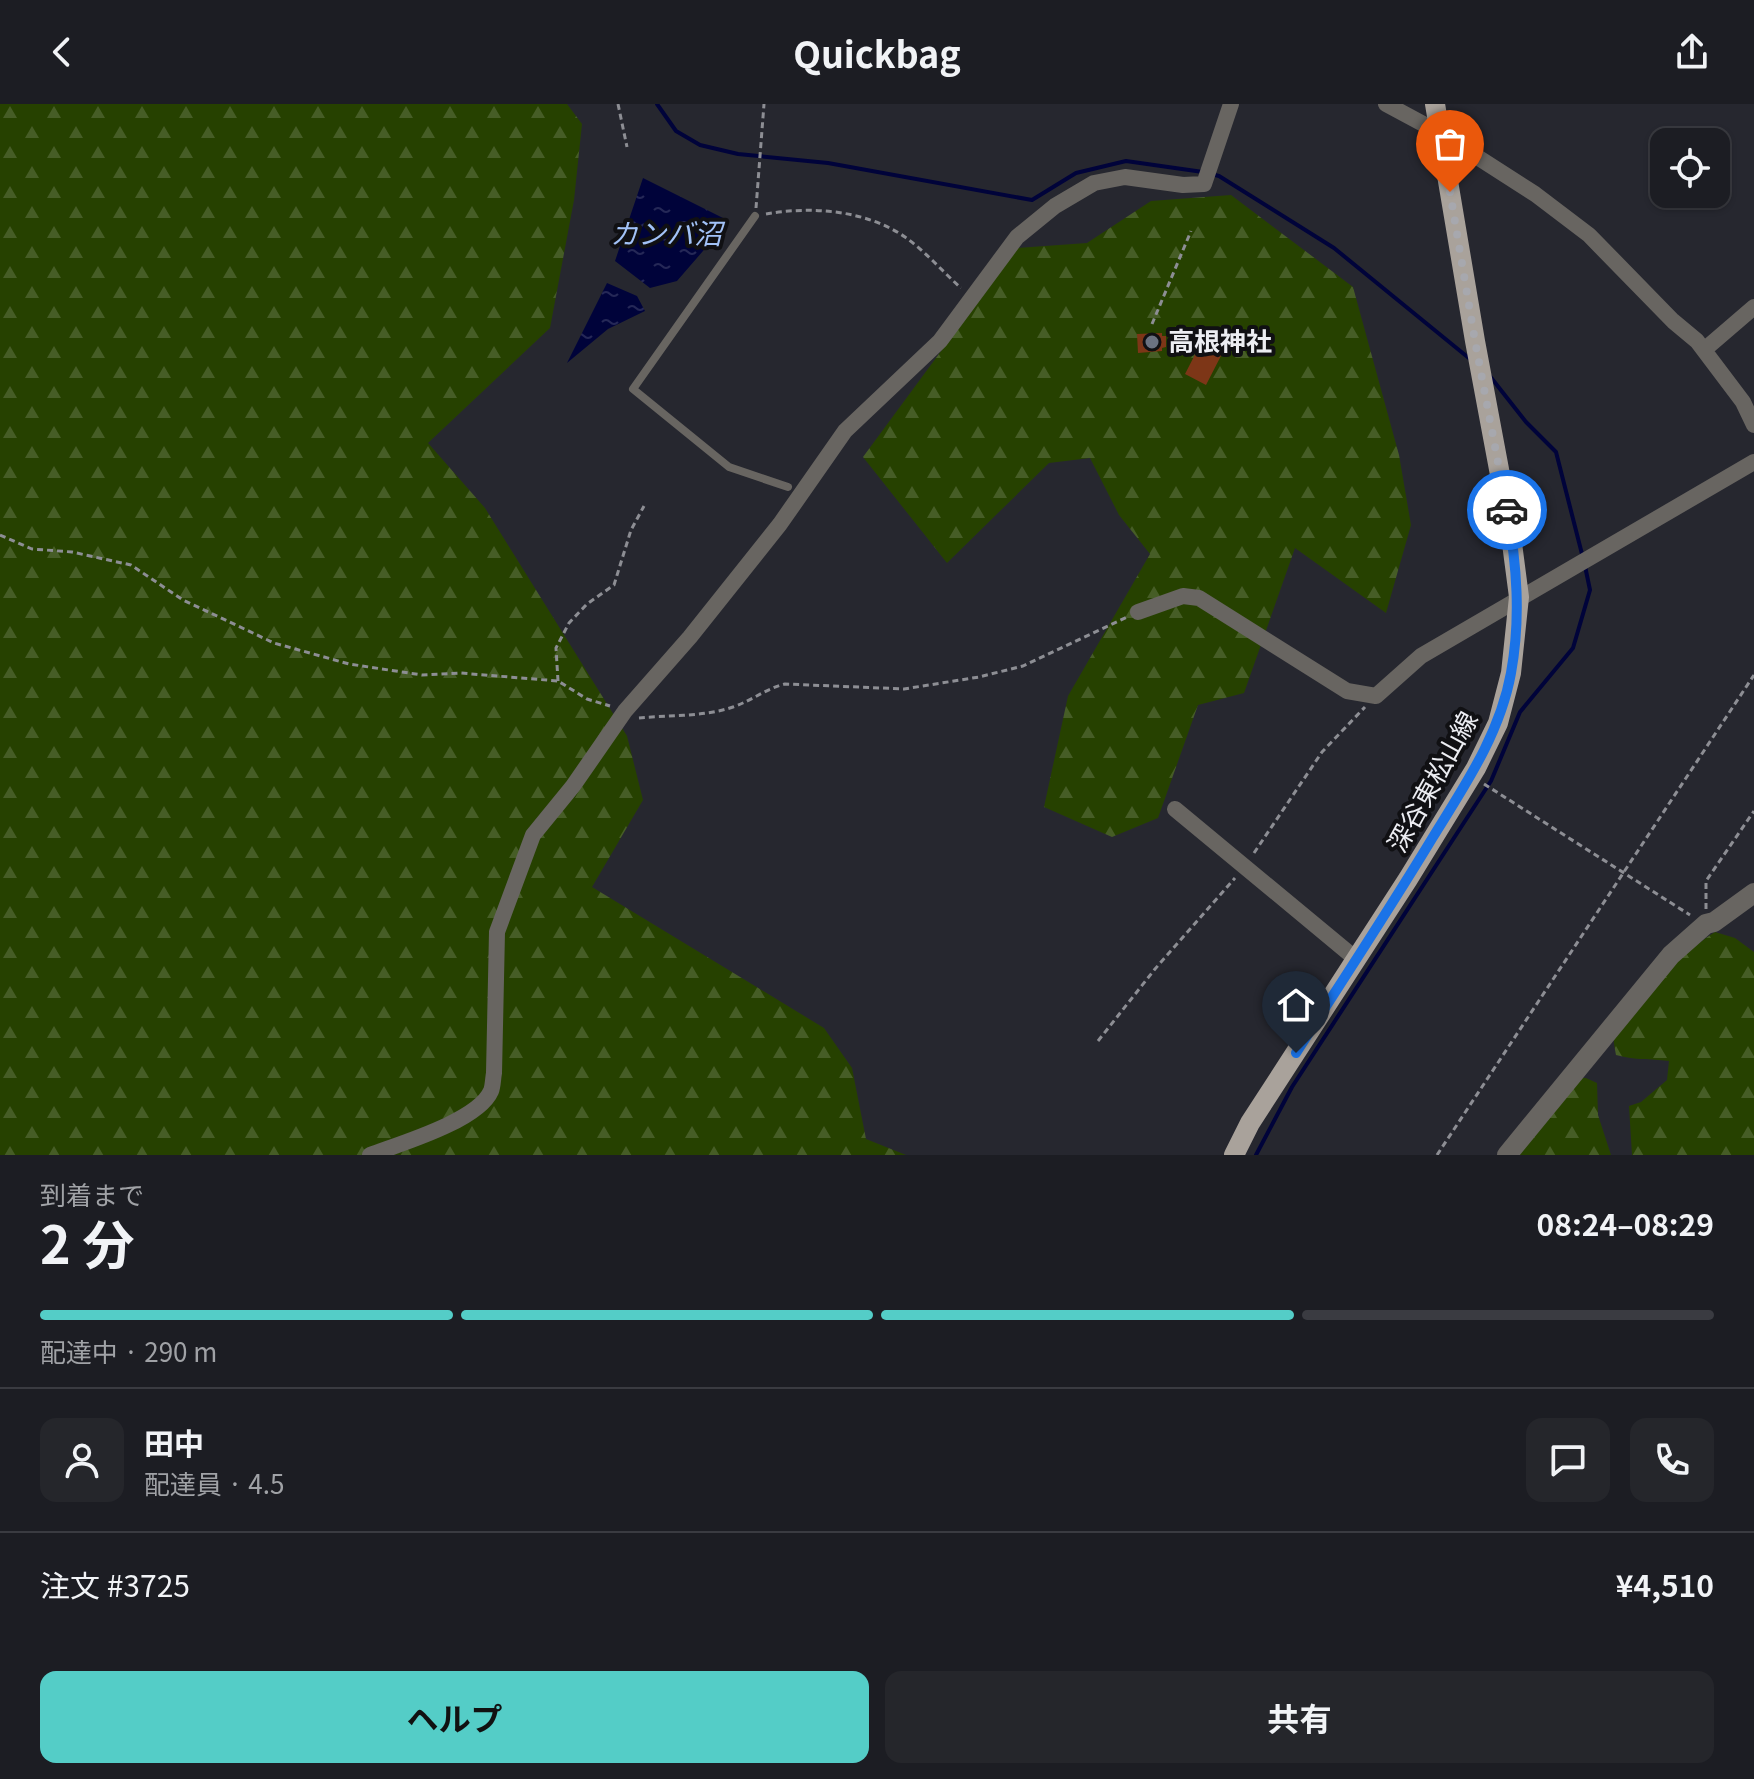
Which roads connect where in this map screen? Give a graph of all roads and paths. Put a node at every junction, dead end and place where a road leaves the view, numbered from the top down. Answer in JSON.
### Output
{"nodes":[{"id":1,"x":618,"y":104,"type":"edge"},
{"id":2,"x":764,"y":104,"type":"edge"},
{"id":3,"x":1231,"y":104,"type":"edge"},
{"id":4,"x":1386,"y":104,"type":"edge"},
{"id":5,"x":1435,"y":104,"type":"edge"},
{"id":6,"x":1440,"y":133,"type":"junction"},
{"id":7,"x":627,"y":147,"type":"dead end"},
{"id":8,"x":755,"y":216,"type":"junction"},
{"id":9,"x":1191,"y":231,"type":"dead end"},
{"id":10,"x":971,"y":297,"type":"junction"},
{"id":11,"x":1754,"y":307,"type":"edge"},
{"id":12,"x":1152,"y":324,"type":"dead end"},
{"id":13,"x":1704,"y":350,"type":"junction"},
{"id":14,"x":1754,"y":425,"type":"edge"},
{"id":15,"x":1754,"y":462,"type":"edge"},
{"id":16,"x":788,"y":487,"type":"dead end"},
{"id":17,"x":644,"y":506,"type":"dead end"},
{"id":18,"x":0,"y":535,"type":"edge"},
{"id":19,"x":1519,"y":597,"type":"junction"},
{"id":20,"x":1138,"y":612,"type":"joint"},
{"id":21,"x":1754,"y":675,"type":"edge"},
{"id":22,"x":558,"y":681,"type":"junction"},
{"id":23,"x":625,"y":711,"type":"junction"},
{"id":24,"x":1471,"y":775,"type":"junction"},
{"id":25,"x":1175,"y":809,"type":"dead end"},
{"id":26,"x":1754,"y":811,"type":"edge"},
{"id":27,"x":1623,"y":874,"type":"junction"},
{"id":28,"x":1754,"y":893,"type":"edge"},
{"id":29,"x":1706,"y":924,"type":"junction"},
{"id":30,"x":1356,"y":959,"type":"junction"},
{"id":31,"x":370,"y":1155,"type":"edge"},
{"id":32,"x":1234,"y":1155,"type":"edge"},
{"id":33,"x":1437,"y":1155,"type":"edge"},
{"id":34,"x":1507,"y":1155,"type":"edge"}],
"edges":[{"from":1,"to":7,"type":"path"},
{"from":2,"to":8,"type":"path"},
{"from":3,"to":10,"type":"street"},
{"from":4,"to":6,"type":"street"},
{"from":5,"to":6,"type":"main road","name":"深谷東松山線"},
{"from":6,"to":13,"type":"street"},
{"from":6,"to":19,"type":"main road","name":"深谷東松山線"},
{"from":8,"to":10,"type":"path"},
{"from":8,"to":16,"type":"lane"},
{"from":9,"to":12,"type":"path"},
{"from":10,"to":23,"type":"street"},
{"from":11,"to":13,"type":"street"},
{"from":13,"to":14,"type":"street"},
{"from":15,"to":19,"type":"street"},
{"from":17,"to":22,"type":"path"},
{"from":18,"to":22,"type":"path"},
{"from":19,"to":20,"type":"street"},
{"from":19,"to":24,"type":"main road","name":"深谷東松山線"},
{"from":20,"to":23,"type":"path"},
{"from":21,"to":27,"type":"path"},
{"from":22,"to":23,"type":"path"},
{"from":23,"to":31,"type":"street"},
{"from":24,"to":27,"type":"path"},
{"from":24,"to":30,"type":"main road","name":"深谷東松山線"},
{"from":25,"to":30,"type":"street"},
{"from":26,"to":29,"type":"path"},
{"from":27,"to":29,"type":"path"},
{"from":27,"to":33,"type":"path"},
{"from":28,"to":29,"type":"street"},
{"from":29,"to":34,"type":"street"},
{"from":30,"to":32,"type":"main road","name":"深谷東松山線"}]}
